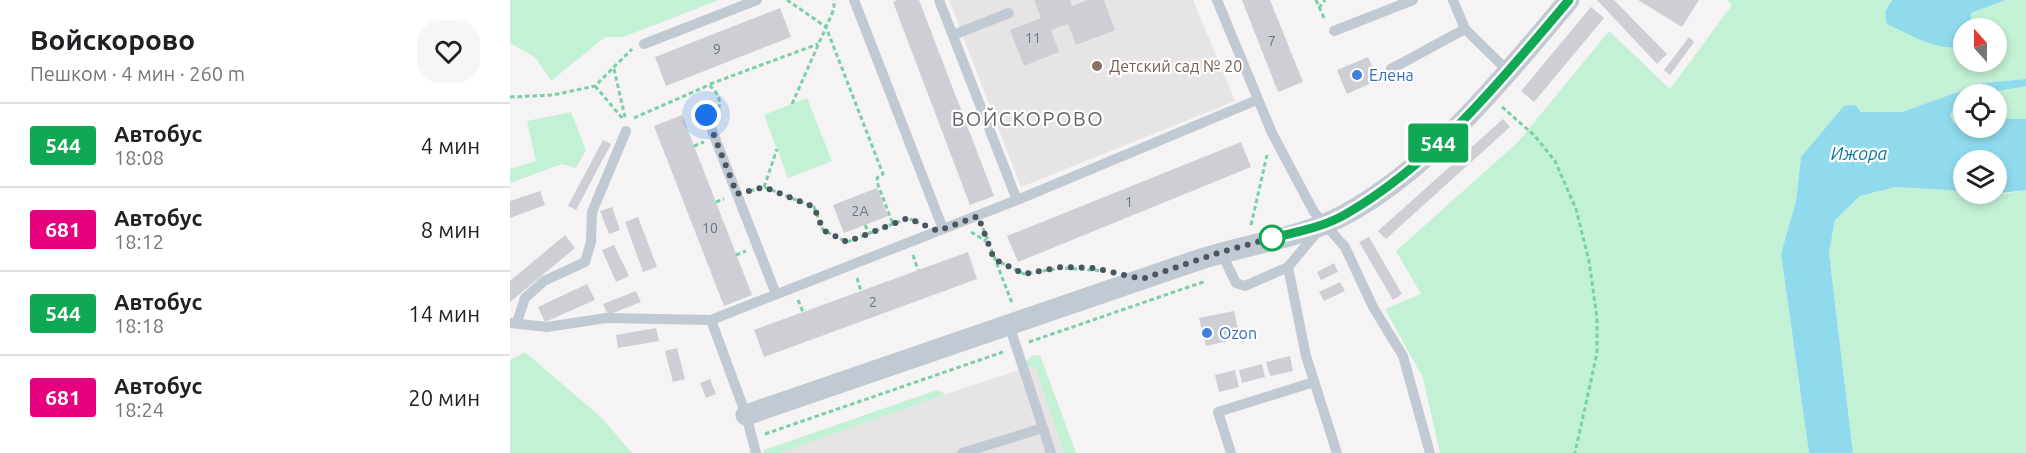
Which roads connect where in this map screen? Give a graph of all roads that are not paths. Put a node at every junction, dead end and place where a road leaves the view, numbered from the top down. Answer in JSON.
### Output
{"nodes":[{"id":1,"x":757,"y":0,"type":"edge"},
{"id":2,"x":854,"y":0,"type":"edge"},
{"id":3,"x":939,"y":0,"type":"edge"},
{"id":4,"x":1217,"y":0,"type":"edge"},
{"id":5,"x":1413,"y":0,"type":"edge"},
{"id":6,"x":1453,"y":0,"type":"edge"},
{"id":7,"x":1569,"y":0,"type":"edge"},
{"id":8,"x":1009,"y":13,"type":"dead end"},
{"id":9,"x":1465,"y":29,"type":"junction"},
{"id":10,"x":1334,"y":31,"type":"road end"},
{"id":11,"x":953,"y":35,"type":"junction"},
{"id":12,"x":644,"y":44,"type":"dead end"},
{"id":13,"x":1391,"y":69,"type":"dead end"},
{"id":14,"x":1509,"y":72,"type":"junction"},
{"id":15,"x":1257,"y":100,"type":"junction"},
{"id":16,"x":708,"y":118,"type":"road end"},
{"id":17,"x":626,"y":126,"type":"road end"},
{"id":18,"x":1017,"y":200,"type":"junction"},
{"id":19,"x":1323,"y":225,"type":"junction"},
{"id":20,"x":940,"y":230,"type":"junction"},
{"id":21,"x":1221,"y":252,"type":"junction"},
{"id":22,"x":1288,"y":267,"type":"junction"},
{"id":23,"x":776,"y":294,"type":"junction"},
{"id":24,"x":711,"y":320,"type":"junction"},
{"id":25,"x":514,"y":322,"type":"edge"},
{"id":26,"x":1014,"y":323,"type":"junction"},
{"id":27,"x":1314,"y":382,"type":"junction"},
{"id":28,"x":746,"y":415,"type":"junction"},
{"id":29,"x":1043,"y":428,"type":"junction"},
{"id":30,"x":756,"y":453,"type":"edge"},
{"id":31,"x":962,"y":453,"type":"edge"},
{"id":32,"x":1051,"y":453,"type":"edge"},
{"id":33,"x":1230,"y":453,"type":"edge"},
{"id":34,"x":1337,"y":453,"type":"edge"},
{"id":35,"x":1430,"y":453,"type":"edge"}],
"edges":[{"from":1,"to":12,"type":"lane"},
{"from":2,"to":20,"type":"lane"},
{"from":3,"to":11,"type":"lane"},
{"from":4,"to":15,"type":"lane"},
{"from":5,"to":10,"type":"lane"},
{"from":6,"to":9,"type":"lane"},
{"from":7,"to":14,"type":"street"},
{"from":8,"to":11,"type":"lane"},
{"from":9,"to":13,"type":"lane"},
{"from":9,"to":14,"type":"lane"},
{"from":11,"to":18,"type":"lane"},
{"from":14,"to":19,"type":"street"},
{"from":15,"to":18,"type":"lane"},
{"from":15,"to":19,"type":"lane"},
{"from":16,"to":23,"type":"lane"},
{"from":17,"to":25,"type":"lane"},
{"from":18,"to":20,"type":"lane"},
{"from":19,"to":21,"type":"street"},
{"from":19,"to":22,"type":"lane"},
{"from":19,"to":35,"type":"lane"},
{"from":20,"to":23,"type":"lane"},
{"from":21,"to":22,"type":"lane"},
{"from":21,"to":26,"type":"street"},
{"from":22,"to":27,"type":"lane"},
{"from":23,"to":24,"type":"lane"},
{"from":24,"to":25,"type":"lane"},
{"from":24,"to":28,"type":"lane"},
{"from":26,"to":28,"type":"street"},
{"from":26,"to":29,"type":"lane"},
{"from":27,"to":33,"type":"lane"},
{"from":27,"to":34,"type":"lane"},
{"from":28,"to":30,"type":"lane"},
{"from":29,"to":31,"type":"lane"},
{"from":29,"to":32,"type":"lane"}]}
